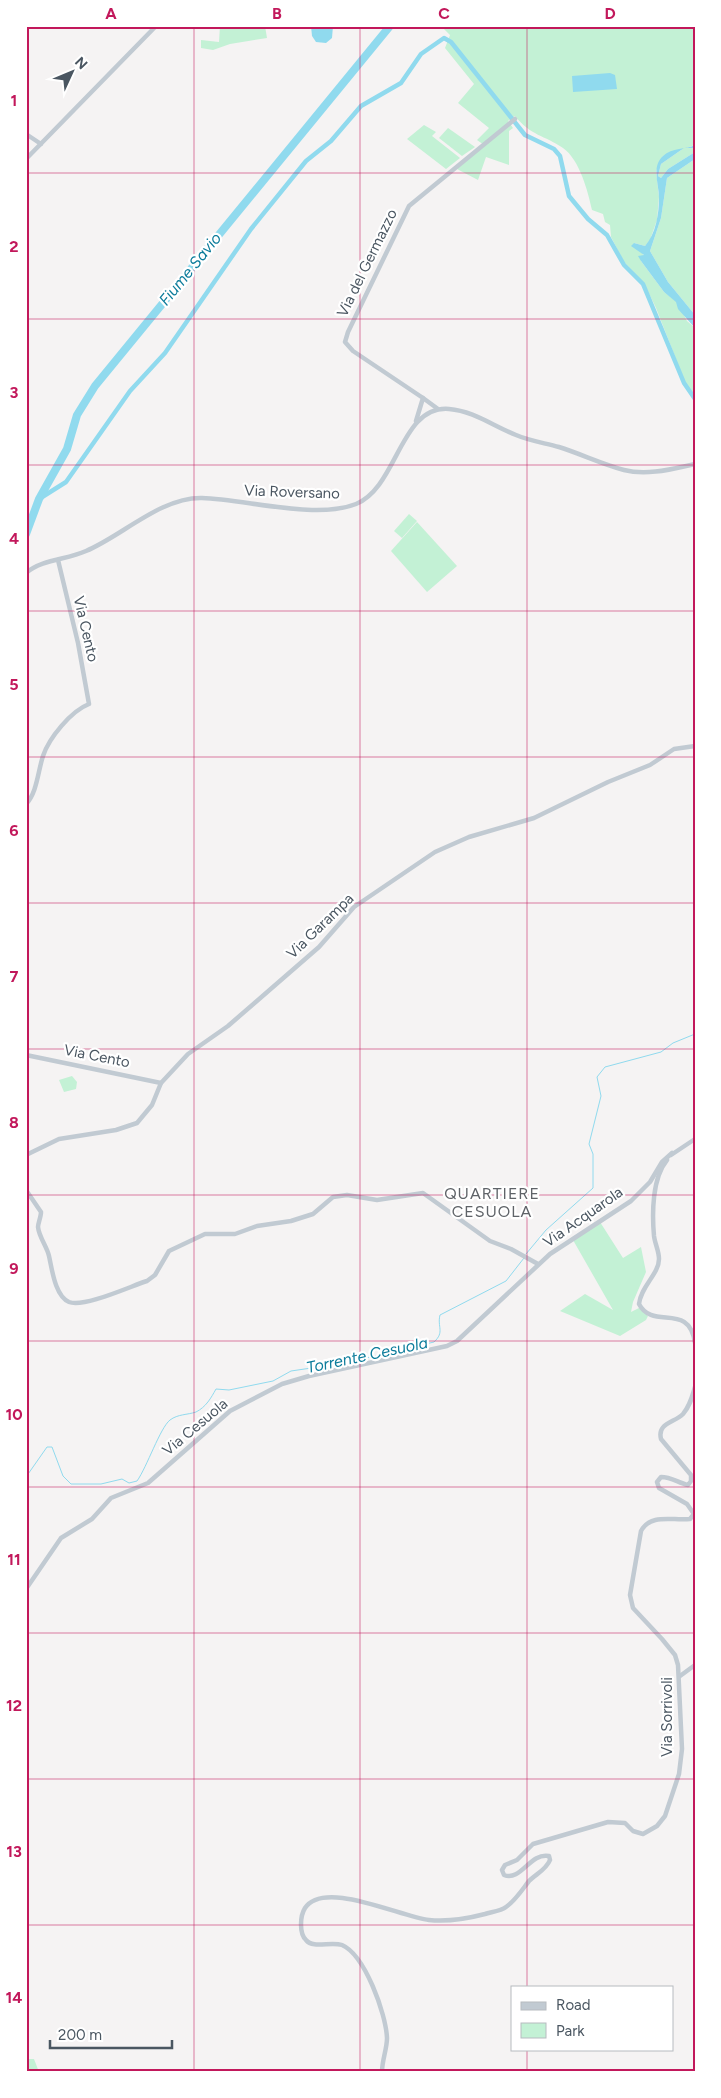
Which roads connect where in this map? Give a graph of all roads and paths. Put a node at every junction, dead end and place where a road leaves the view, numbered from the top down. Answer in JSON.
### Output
{"nodes":[{"id":1,"x":156,"y":26,"type":"edge"},
{"id":2,"x":515,"y":119,"type":"dead end"},
{"id":3,"x":26,"y":134,"type":"edge"},
{"id":4,"x":41,"y":144,"type":"junction"},
{"id":5,"x":27,"y":158,"type":"edge"},
{"id":6,"x":423,"y":398,"type":"junction"},
{"id":7,"x":438,"y":409,"type":"junction"},
{"id":8,"x":416,"y":422,"type":"junction"},
{"id":9,"x":695,"y":464,"type":"edge"},
{"id":10,"x":58,"y":560,"type":"junction"},
{"id":11,"x":26,"y":574,"type":"edge"},
{"id":12,"x":695,"y":746,"type":"edge"},
{"id":13,"x":26,"y":804,"type":"edge"},
{"id":14,"x":26,"y":1055,"type":"edge"},
{"id":15,"x":161,"y":1083,"type":"junction"},
{"id":16,"x":695,"y":1138,"type":"edge"},
{"id":17,"x":672,"y":1154,"type":"junction"},
{"id":18,"x":26,"y":1155,"type":"edge"},
{"id":19,"x":26,"y":1190,"type":"edge"},
{"id":20,"x":538,"y":1264,"type":"junction"},
{"id":21,"x":695,"y":1343,"type":"edge"},
{"id":22,"x":695,"y":1387,"type":"edge"},
{"id":23,"x":26,"y":1589,"type":"edge"},
{"id":24,"x":695,"y":1665,"type":"edge"},
{"id":25,"x":680,"y":1676,"type":"junction"},
{"id":26,"x":382,"y":2072,"type":"edge"}],
"edges":[{"from":1,"to":4,"type":"street"},
{"from":2,"to":6,"type":"street","name":"Via del Germazzo"},
{"from":3,"to":4,"type":"street"},
{"from":4,"to":5,"type":"street"},
{"from":6,"to":7,"type":"street","name":"Via del Germazzo"},
{"from":6,"to":8,"type":"street"},
{"from":7,"to":8,"type":"street","name":"Via Roversano"},
{"from":7,"to":9,"type":"street"},
{"from":8,"to":10,"type":"street","name":"Via Roversano"},
{"from":10,"to":11,"type":"street","name":"Via Roversano"},
{"from":10,"to":13,"type":"street","name":"Via Cento"},
{"from":12,"to":15,"type":"street","name":"Via Garampa"},
{"from":14,"to":15,"type":"street","name":"Via Cento"},
{"from":15,"to":18,"type":"street","name":"Via Garampa"},
{"from":16,"to":17,"type":"street"},
{"from":17,"to":20,"type":"street","name":"Via Acquarola"},
{"from":17,"to":21,"type":"street"},
{"from":19,"to":20,"type":"street","name":"Via Acquarola"},
{"from":20,"to":23,"type":"street","name":"Via Cesuola"},
{"from":22,"to":25,"type":"street","name":"Via Sorrivoli"},
{"from":24,"to":25,"type":"street"},
{"from":25,"to":26,"type":"street","name":"Via Sorrivoli"}]}
